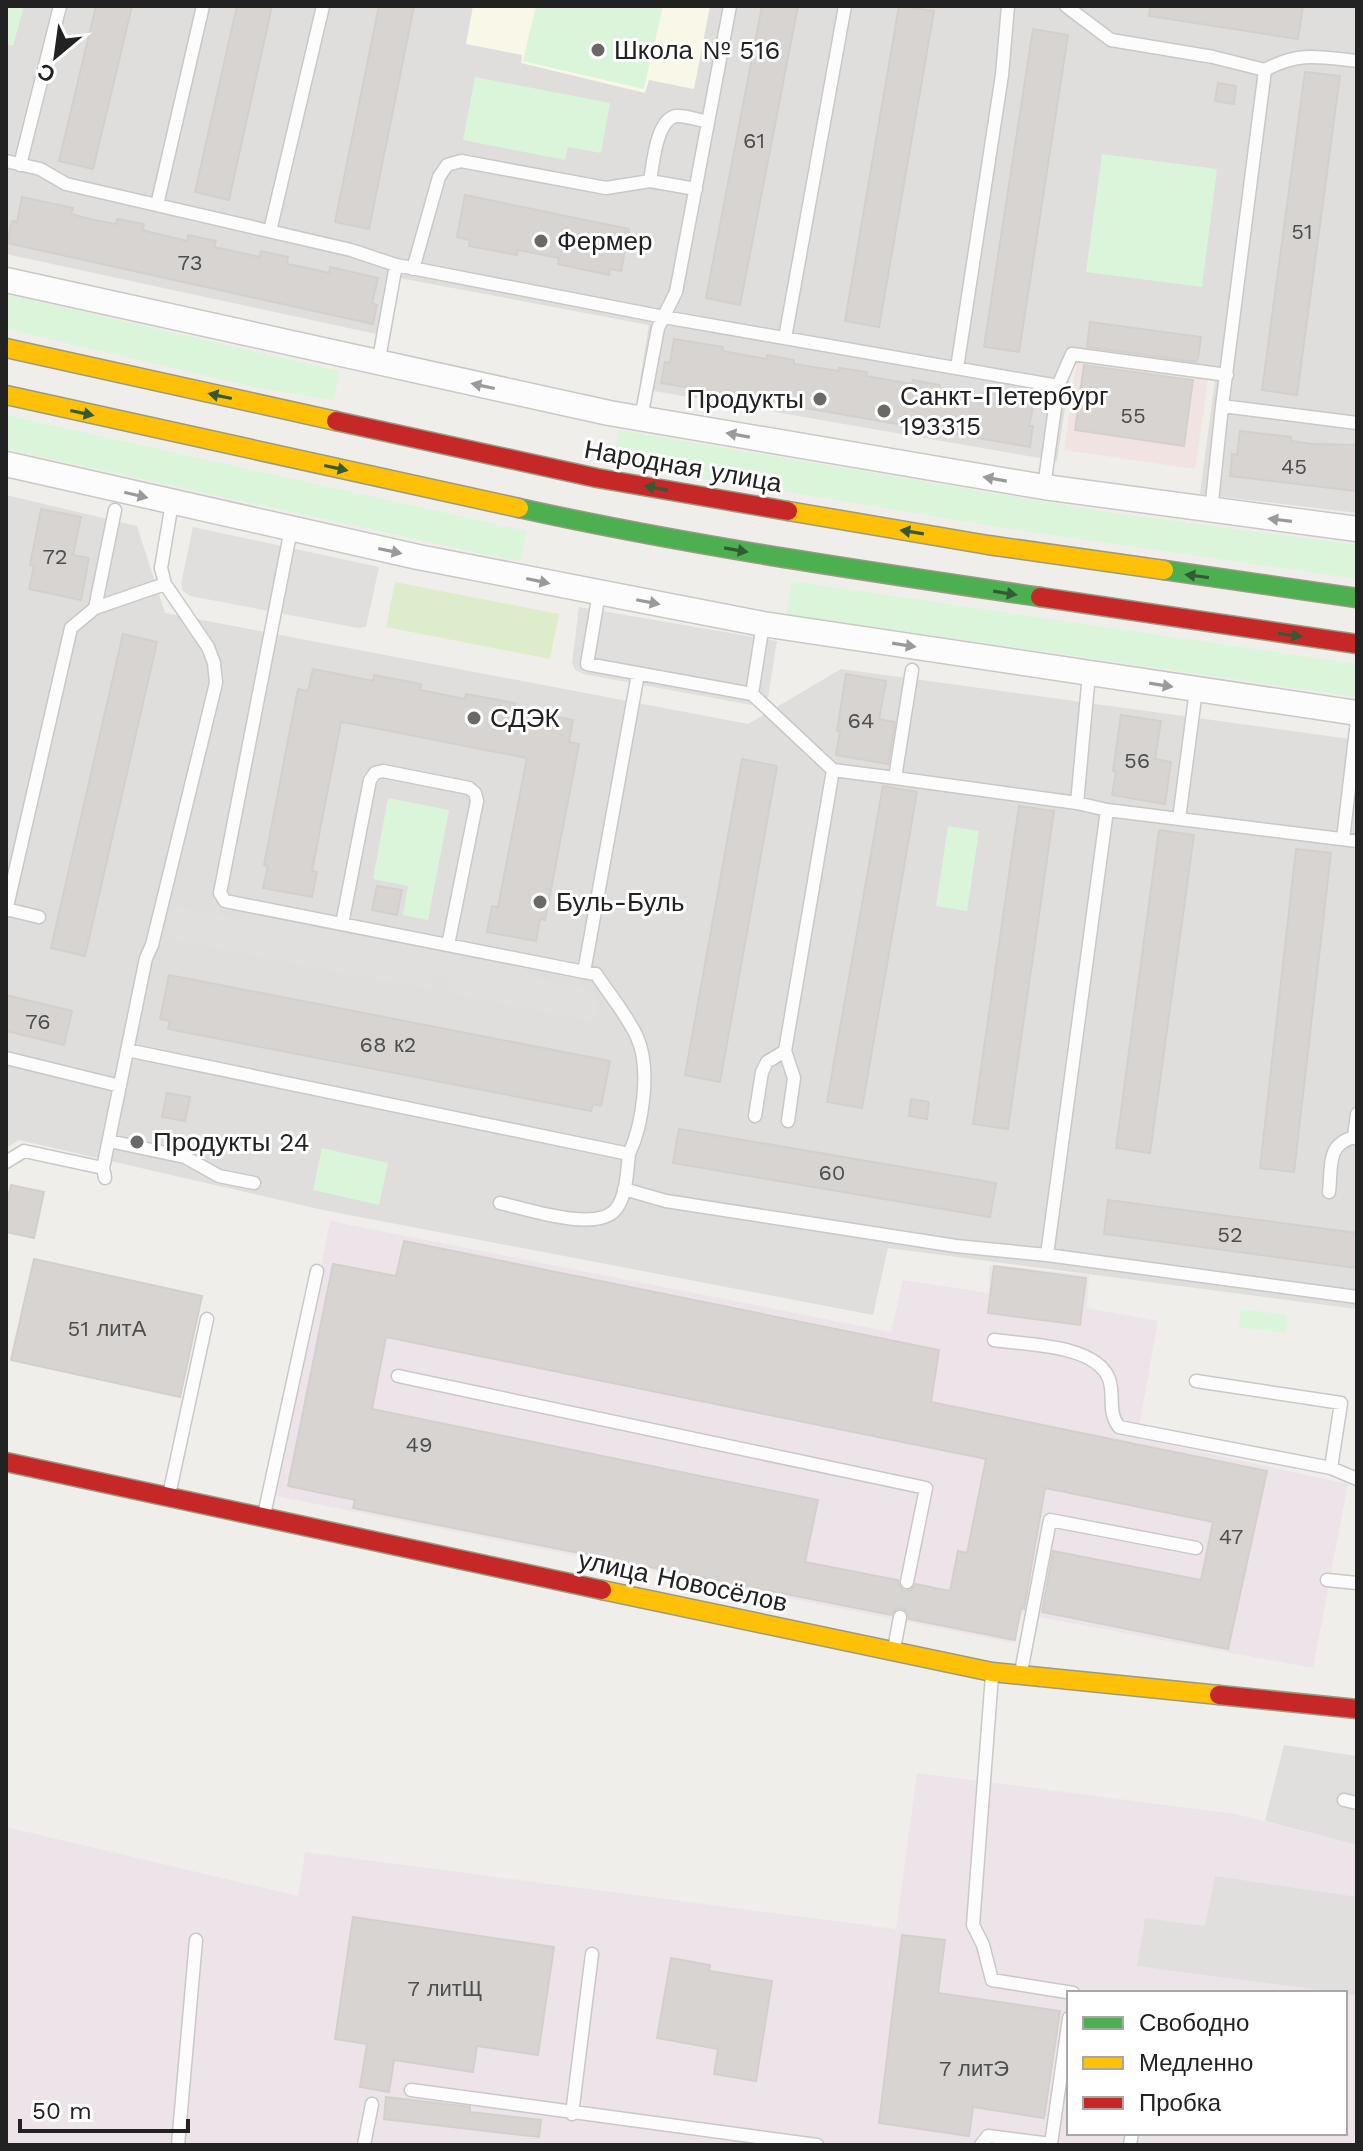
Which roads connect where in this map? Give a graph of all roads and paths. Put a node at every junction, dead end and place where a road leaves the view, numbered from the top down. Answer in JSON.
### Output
{"nodes":[{"id":1,"x":60,"y":6,"type":"edge"},
{"id":2,"x":203,"y":6,"type":"edge"},
{"id":3,"x":323,"y":6,"type":"edge"},
{"id":4,"x":730,"y":6,"type":"edge"},
{"id":5,"x":845,"y":6,"type":"edge"},
{"id":6,"x":1008,"y":6,"type":"edge"},
{"id":7,"x":1066,"y":6,"type":"edge"},
{"id":8,"x":1357,"y":61,"type":"edge"},
{"id":9,"x":1265,"y":70,"type":"junction"},
{"id":10,"x":708,"y":122,"type":"junction"},
{"id":11,"x":6,"y":161,"type":"edge"},
{"id":12,"x":20,"y":165,"type":"junction"},
{"id":13,"x":650,"y":181,"type":"junction"},
{"id":14,"x":696,"y":189,"type":"junction"},
{"id":15,"x":157,"y":205,"type":"junction"},
{"id":16,"x":270,"y":231,"type":"junction"},
{"id":17,"x":396,"y":265,"type":"junction"},
{"id":18,"x":413,"y":269,"type":"junction"},
{"id":19,"x":6,"y":280,"type":"edge"},
{"id":20,"x":664,"y":317,"type":"junction"},
{"id":21,"x":785,"y":338,"type":"junction"},
{"id":22,"x":6,"y":348,"type":"edge"},
{"id":23,"x":378,"y":364,"type":"junction"},
{"id":24,"x":957,"y":368,"type":"junction"},
{"id":25,"x":1227,"y":375,"type":"junction"},
{"id":26,"x":1058,"y":386,"type":"junction"},
{"id":27,"x":6,"y":395,"type":"edge"},
{"id":28,"x":1222,"y":406,"type":"junction"},
{"id":29,"x":641,"y":418,"type":"junction"},
{"id":30,"x":1357,"y":423,"type":"edge"},
{"id":31,"x":6,"y":464,"type":"edge"},
{"id":32,"x":1044,"y":487,"type":"junction"},
{"id":33,"x":172,"y":503,"type":"junction"},
{"id":34,"x":115,"y":510,"type":"dead end"},
{"id":35,"x":1211,"y":511,"type":"junction"},
{"id":36,"x":291,"y":529,"type":"junction"},
{"id":37,"x":1357,"y":529,"type":"edge"},
{"id":38,"x":165,"y":584,"type":"junction"},
{"id":39,"x":599,"y":593,"type":"junction"},
{"id":40,"x":1357,"y":598,"type":"edge"},
{"id":41,"x":95,"y":608,"type":"junction"},
{"id":42,"x":763,"y":624,"type":"junction"},
{"id":43,"x":1357,"y":644,"type":"edge"},
{"id":44,"x":912,"y":670,"type":"dead end"},
{"id":45,"x":638,"y":674,"type":"junction"},
{"id":46,"x":1089,"y":674,"type":"junction"},
{"id":47,"x":1196,"y":690,"type":"junction"},
{"id":48,"x":752,"y":694,"type":"junction"},
{"id":49,"x":1357,"y":713,"type":"edge"},
{"id":50,"x":1357,"y":721,"type":"edge"},
{"id":51,"x":833,"y":770,"type":"junction"},
{"id":52,"x":895,"y":778,"type":"junction"},
{"id":53,"x":1077,"y":803,"type":"junction"},
{"id":54,"x":1107,"y":810,"type":"junction"},
{"id":55,"x":1179,"y":819,"type":"junction"},
{"id":56,"x":1343,"y":839,"type":"junction"},
{"id":57,"x":1357,"y":841,"type":"edge"},
{"id":58,"x":6,"y":910,"type":"edge"},
{"id":59,"x":39,"y":917,"type":"dead end"},
{"id":60,"x":342,"y":924,"type":"junction"},
{"id":61,"x":448,"y":945,"type":"junction"},
{"id":62,"x":584,"y":972,"type":"junction"},
{"id":63,"x":127,"y":1050,"type":"junction"},
{"id":64,"x":785,"y":1051,"type":"junction"},
{"id":65,"x":6,"y":1058,"type":"edge"},
{"id":66,"x":120,"y":1086,"type":"junction"},
{"id":67,"x":1357,"y":1114,"type":"edge"},
{"id":68,"x":755,"y":1116,"type":"dead end"},
{"id":69,"x":788,"y":1121,"type":"dead end"},
{"id":70,"x":1356,"y":1138,"type":"edge"},
{"id":71,"x":109,"y":1141,"type":"junction"},
{"id":72,"x":629,"y":1154,"type":"junction"},
{"id":73,"x":6,"y":1162,"type":"edge"},
{"id":74,"x":254,"y":1183,"type":"dead end"},
{"id":75,"x":624,"y":1189,"type":"junction"},
{"id":76,"x":1329,"y":1192,"type":"dead end"},
{"id":77,"x":500,"y":1203,"type":"dead end"},
{"id":78,"x":1047,"y":1255,"type":"junction"},
{"id":79,"x":317,"y":1271,"type":"dead end"},
{"id":80,"x":1357,"y":1297,"type":"edge"},
{"id":81,"x":207,"y":1319,"type":"dead end"},
{"id":82,"x":994,"y":1340,"type":"dead end"},
{"id":83,"x":398,"y":1376,"type":"dead end"},
{"id":84,"x":1196,"y":1381,"type":"dead end"},
{"id":85,"x":6,"y":1462,"type":"edge"},
{"id":86,"x":1331,"y":1468,"type":"junction"},
{"id":87,"x":1357,"y":1479,"type":"edge"},
{"id":88,"x":168,"y":1498,"type":"junction"},
{"id":89,"x":263,"y":1519,"type":"junction"},
{"id":90,"x":1196,"y":1548,"type":"dead end"},
{"id":91,"x":1327,"y":1580,"type":"dead end"},
{"id":92,"x":907,"y":1582,"type":"dead end"},
{"id":93,"x":1357,"y":1583,"type":"edge"},
{"id":94,"x":900,"y":1617,"type":"dead end"},
{"id":95,"x":893,"y":1652,"type":"junction"},
{"id":96,"x":992,"y":1672,"type":"junction"},
{"id":97,"x":1020,"y":1675,"type":"junction"},
{"id":98,"x":1357,"y":1709,"type":"edge"},
{"id":99,"x":196,"y":1940,"type":"dead end"},
{"id":100,"x":592,"y":1954,"type":"dead end"},
{"id":101,"x":1067,"y":1992,"type":"edge"},
{"id":102,"x":1067,"y":2032,"type":"edge"},
{"id":103,"x":411,"y":2090,"type":"dead end"},
{"id":104,"x":372,"y":2104,"type":"dead end"},
{"id":105,"x":572,"y":2114,"type":"junction"},
{"id":106,"x":702,"y":2130,"type":"junction"},
{"id":107,"x":178,"y":2145,"type":"edge"},
{"id":108,"x":364,"y":2145,"type":"edge"},
{"id":109,"x":700,"y":2145,"type":"edge"},
{"id":110,"x":817,"y":2145,"type":"edge"},
{"id":111,"x":981,"y":2145,"type":"edge"}],
"edges":[{"from":1,"to":12,"type":"lane"},
{"from":2,"to":15,"type":"lane"},
{"from":3,"to":16,"type":"lane"},
{"from":4,"to":10,"type":"lane"},
{"from":5,"to":21,"type":"lane"},
{"from":6,"to":24,"type":"lane"},
{"from":7,"to":9,"type":"lane"},
{"from":8,"to":9,"type":"lane"},
{"from":9,"to":25,"type":"lane"},
{"from":10,"to":13,"type":"lane"},
{"from":10,"to":14,"type":"lane"},
{"from":11,"to":12,"type":"lane"},
{"from":12,"to":15,"type":"lane"},
{"from":13,"to":14,"type":"lane"},
{"from":13,"to":18,"type":"lane"},
{"from":14,"to":20,"type":"lane"},
{"from":15,"to":16,"type":"lane"},
{"from":16,"to":17,"type":"lane"},
{"from":17,"to":18,"type":"lane"},
{"from":17,"to":23,"type":"lane"},
{"from":18,"to":20,"type":"lane"},
{"from":19,"to":23,"type":"street"},
{"from":20,"to":21,"type":"lane"},
{"from":20,"to":29,"type":"lane"},
{"from":21,"to":24,"type":"lane"},
{"from":40,"to":22,"type":"main road","name":"Народная улица","one_way":true},
{"from":29,"to":23,"type":"street","one_way":true},
{"from":24,"to":26,"type":"lane"},
{"from":25,"to":26,"type":"lane"},
{"from":25,"to":28,"type":"lane"},
{"from":26,"to":32,"type":"lane"},
{"from":27,"to":43,"type":"main road","one_way":true},
{"from":28,"to":30,"type":"lane"},
{"from":28,"to":35,"type":"lane"},
{"from":32,"to":29,"type":"street","one_way":true},
{"from":31,"to":33,"type":"street","one_way":true},
{"from":32,"to":35,"type":"street"},
{"from":33,"to":36,"type":"street"},
{"from":33,"to":38,"type":"lane"},
{"from":34,"to":41,"type":"lane"},
{"from":37,"to":35,"type":"street","one_way":true},
{"from":36,"to":39,"type":"street","one_way":true},
{"from":36,"to":60,"type":"lane"},
{"from":38,"to":41,"type":"lane"},
{"from":38,"to":63,"type":"lane"},
{"from":39,"to":42,"type":"street","one_way":true},
{"from":39,"to":45,"type":"lane"},
{"from":41,"to":58,"type":"lane"},
{"from":42,"to":46,"type":"street","one_way":true},
{"from":42,"to":48,"type":"lane"},
{"from":44,"to":52,"type":"lane"},
{"from":45,"to":48,"type":"lane"},
{"from":45,"to":62,"type":"lane"},
{"from":46,"to":47,"type":"street","one_way":true},
{"from":46,"to":53,"type":"lane"},
{"from":47,"to":49,"type":"street"},
{"from":47,"to":55,"type":"lane"},
{"from":48,"to":51,"type":"lane"},
{"from":50,"to":56,"type":"lane"},
{"from":51,"to":52,"type":"lane"},
{"from":51,"to":64,"type":"lane"},
{"from":52,"to":53,"type":"lane"},
{"from":53,"to":54,"type":"lane"},
{"from":54,"to":55,"type":"lane"},
{"from":54,"to":78,"type":"lane"},
{"from":55,"to":56,"type":"lane"},
{"from":56,"to":57,"type":"lane"},
{"from":58,"to":59,"type":"lane"},
{"from":60,"to":61,"type":"lane"},
{"from":60,"to":61,"type":"lane"},
{"from":61,"to":62,"type":"lane"},
{"from":62,"to":72,"type":"lane"},
{"from":63,"to":66,"type":"lane"},
{"from":63,"to":72,"type":"lane"},
{"from":64,"to":68,"type":"lane"},
{"from":64,"to":69,"type":"lane"},
{"from":65,"to":66,"type":"lane"},
{"from":66,"to":71,"type":"lane"},
{"from":67,"to":70,"type":"lane"},
{"from":70,"to":76,"type":"lane"},
{"from":71,"to":73,"type":"lane"},
{"from":71,"to":74,"type":"lane"},
{"from":72,"to":75,"type":"lane"},
{"from":75,"to":77,"type":"lane"},
{"from":75,"to":78,"type":"lane"},
{"from":78,"to":80,"type":"lane"},
{"from":79,"to":89,"type":"lane"},
{"from":81,"to":88,"type":"lane"},
{"from":82,"to":86,"type":"lane"},
{"from":83,"to":92,"type":"lane"},
{"from":84,"to":86,"type":"lane"},
{"from":85,"to":88,"type":"main road","name":"улица Новосёлов"},
{"from":86,"to":87,"type":"lane"},
{"from":88,"to":89,"type":"main road","name":"улица Новосёлов"},
{"from":89,"to":95,"type":"main road","name":"улица Новосёлов"},
{"from":90,"to":97,"type":"lane"},
{"from":91,"to":93,"type":"lane"},
{"from":94,"to":95,"type":"lane"},
{"from":95,"to":96,"type":"main road","name":"улица Новосёлов"},
{"from":96,"to":97,"type":"main road","name":"улица Новосёлов"},
{"from":96,"to":101,"type":"lane"},
{"from":97,"to":98,"type":"main road","name":"улица Новосёлов"},
{"from":99,"to":107,"type":"lane"},
{"from":100,"to":105,"type":"lane"},
{"from":102,"to":111,"type":"lane"},
{"from":103,"to":105,"type":"lane"},
{"from":104,"to":108,"type":"lane"},
{"from":105,"to":106,"type":"lane"},
{"from":106,"to":109,"type":"lane"},
{"from":106,"to":110,"type":"lane"}]}
